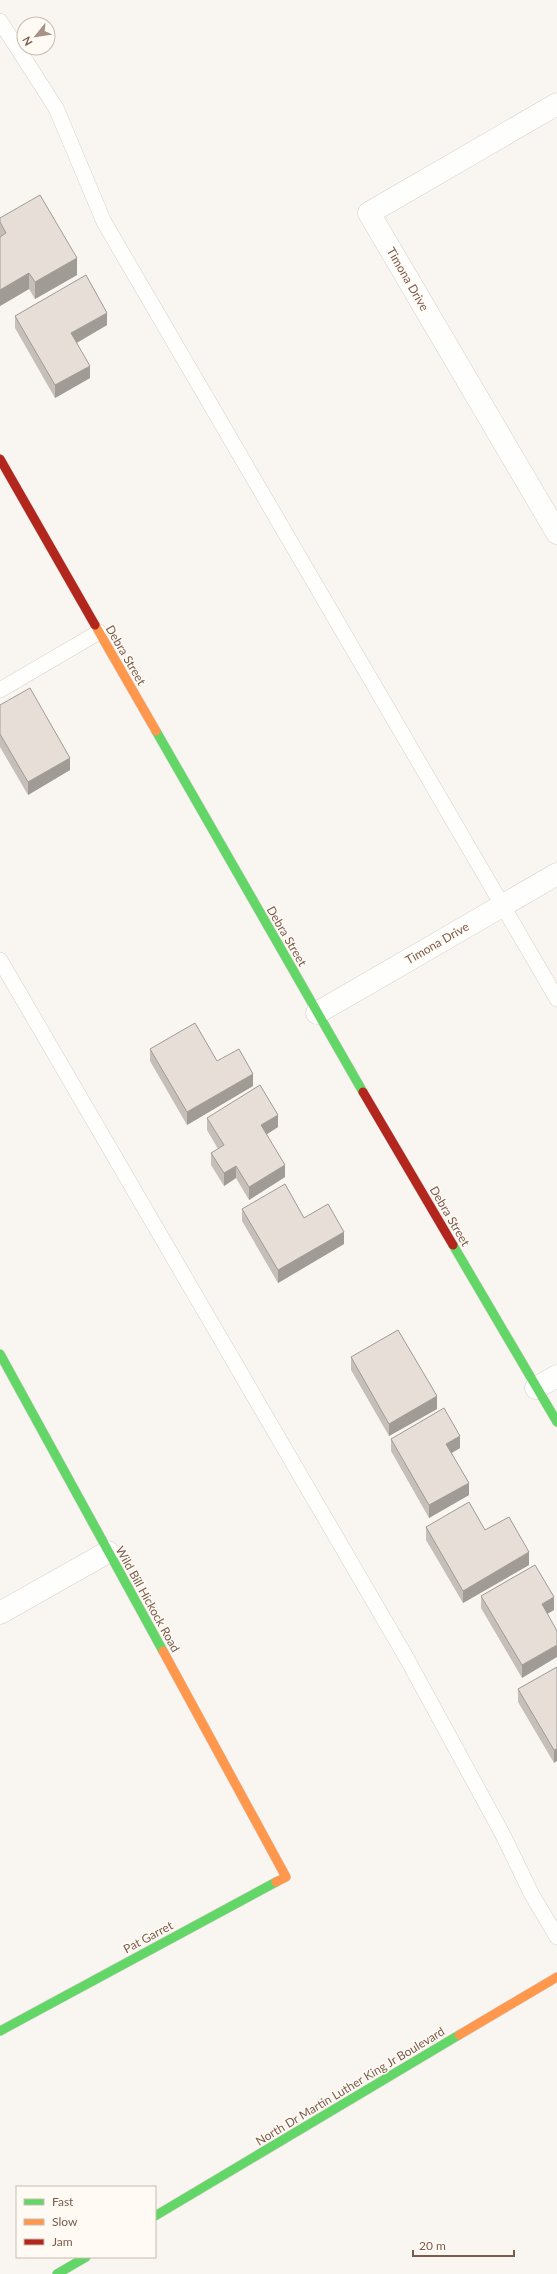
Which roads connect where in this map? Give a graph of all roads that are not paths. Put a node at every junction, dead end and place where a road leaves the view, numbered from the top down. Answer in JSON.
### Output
{"nodes":[{"id":1,"x":0,"y":21,"type":"edge"},
{"id":2,"x":557,"y":104,"type":"edge"},
{"id":3,"x":0,"y":459,"type":"edge"},
{"id":4,"x":557,"y":533,"type":"edge"},
{"id":5,"x":99,"y":632,"type":"junction"},
{"id":6,"x":0,"y":690,"type":"edge"},
{"id":7,"x":557,"y":874,"type":"edge"},
{"id":8,"x":503,"y":905,"type":"junction"},
{"id":9,"x":0,"y":960,"type":"edge"},
{"id":10,"x":557,"y":999,"type":"edge"},
{"id":11,"x":318,"y":1013,"type":"junction"},
{"id":12,"x":0,"y":1354,"type":"edge"},
{"id":13,"x":557,"y":1376,"type":"edge"},
{"id":14,"x":536,"y":1388,"type":"junction"},
{"id":15,"x":557,"y":1422,"type":"edge"},
{"id":16,"x":108,"y":1552,"type":"junction"},
{"id":17,"x":0,"y":1613,"type":"edge"},
{"id":18,"x":274,"y":1855,"type":"joint"},
{"id":19,"x":557,"y":1937,"type":"edge"},
{"id":20,"x":557,"y":1977,"type":"edge"},
{"id":21,"x":0,"y":2031,"type":"edge"},
{"id":22,"x":156,"y":2215,"type":"edge"},
{"id":23,"x":84,"y":2258,"type":"edge"},
{"id":24,"x":57,"y":2274,"type":"edge"}],
"edges":[{"from":1,"to":8,"type":"lane"},
{"from":2,"to":4,"type":"street","name":"Timona Drive"},
{"from":3,"to":5,"type":"street","name":"Debra Street"},
{"from":5,"to":6,"type":"lane"},
{"from":5,"to":11,"type":"street","name":"Debra Street"},
{"from":7,"to":8,"type":"street","name":"Timona Drive"},
{"from":8,"to":10,"type":"lane"},
{"from":8,"to":11,"type":"street","name":"Timona Drive"},
{"from":9,"to":19,"type":"lane"},
{"from":11,"to":14,"type":"street","name":"Debra Street"},
{"from":12,"to":16,"type":"street","name":"Wild Bill Hickock Road"},
{"from":13,"to":14,"type":"street"},
{"from":14,"to":15,"type":"street","name":"Debra Street"},
{"from":16,"to":17,"type":"street"},
{"from":16,"to":18,"type":"street","name":"Wild Bill Hickock Road"},
{"from":18,"to":21,"type":"street","name":"Pat Garret"},
{"from":20,"to":22,"type":"street","name":"North Dr Martin Luther King Jr Boulevard"},
{"from":23,"to":24,"type":"street"}]}
